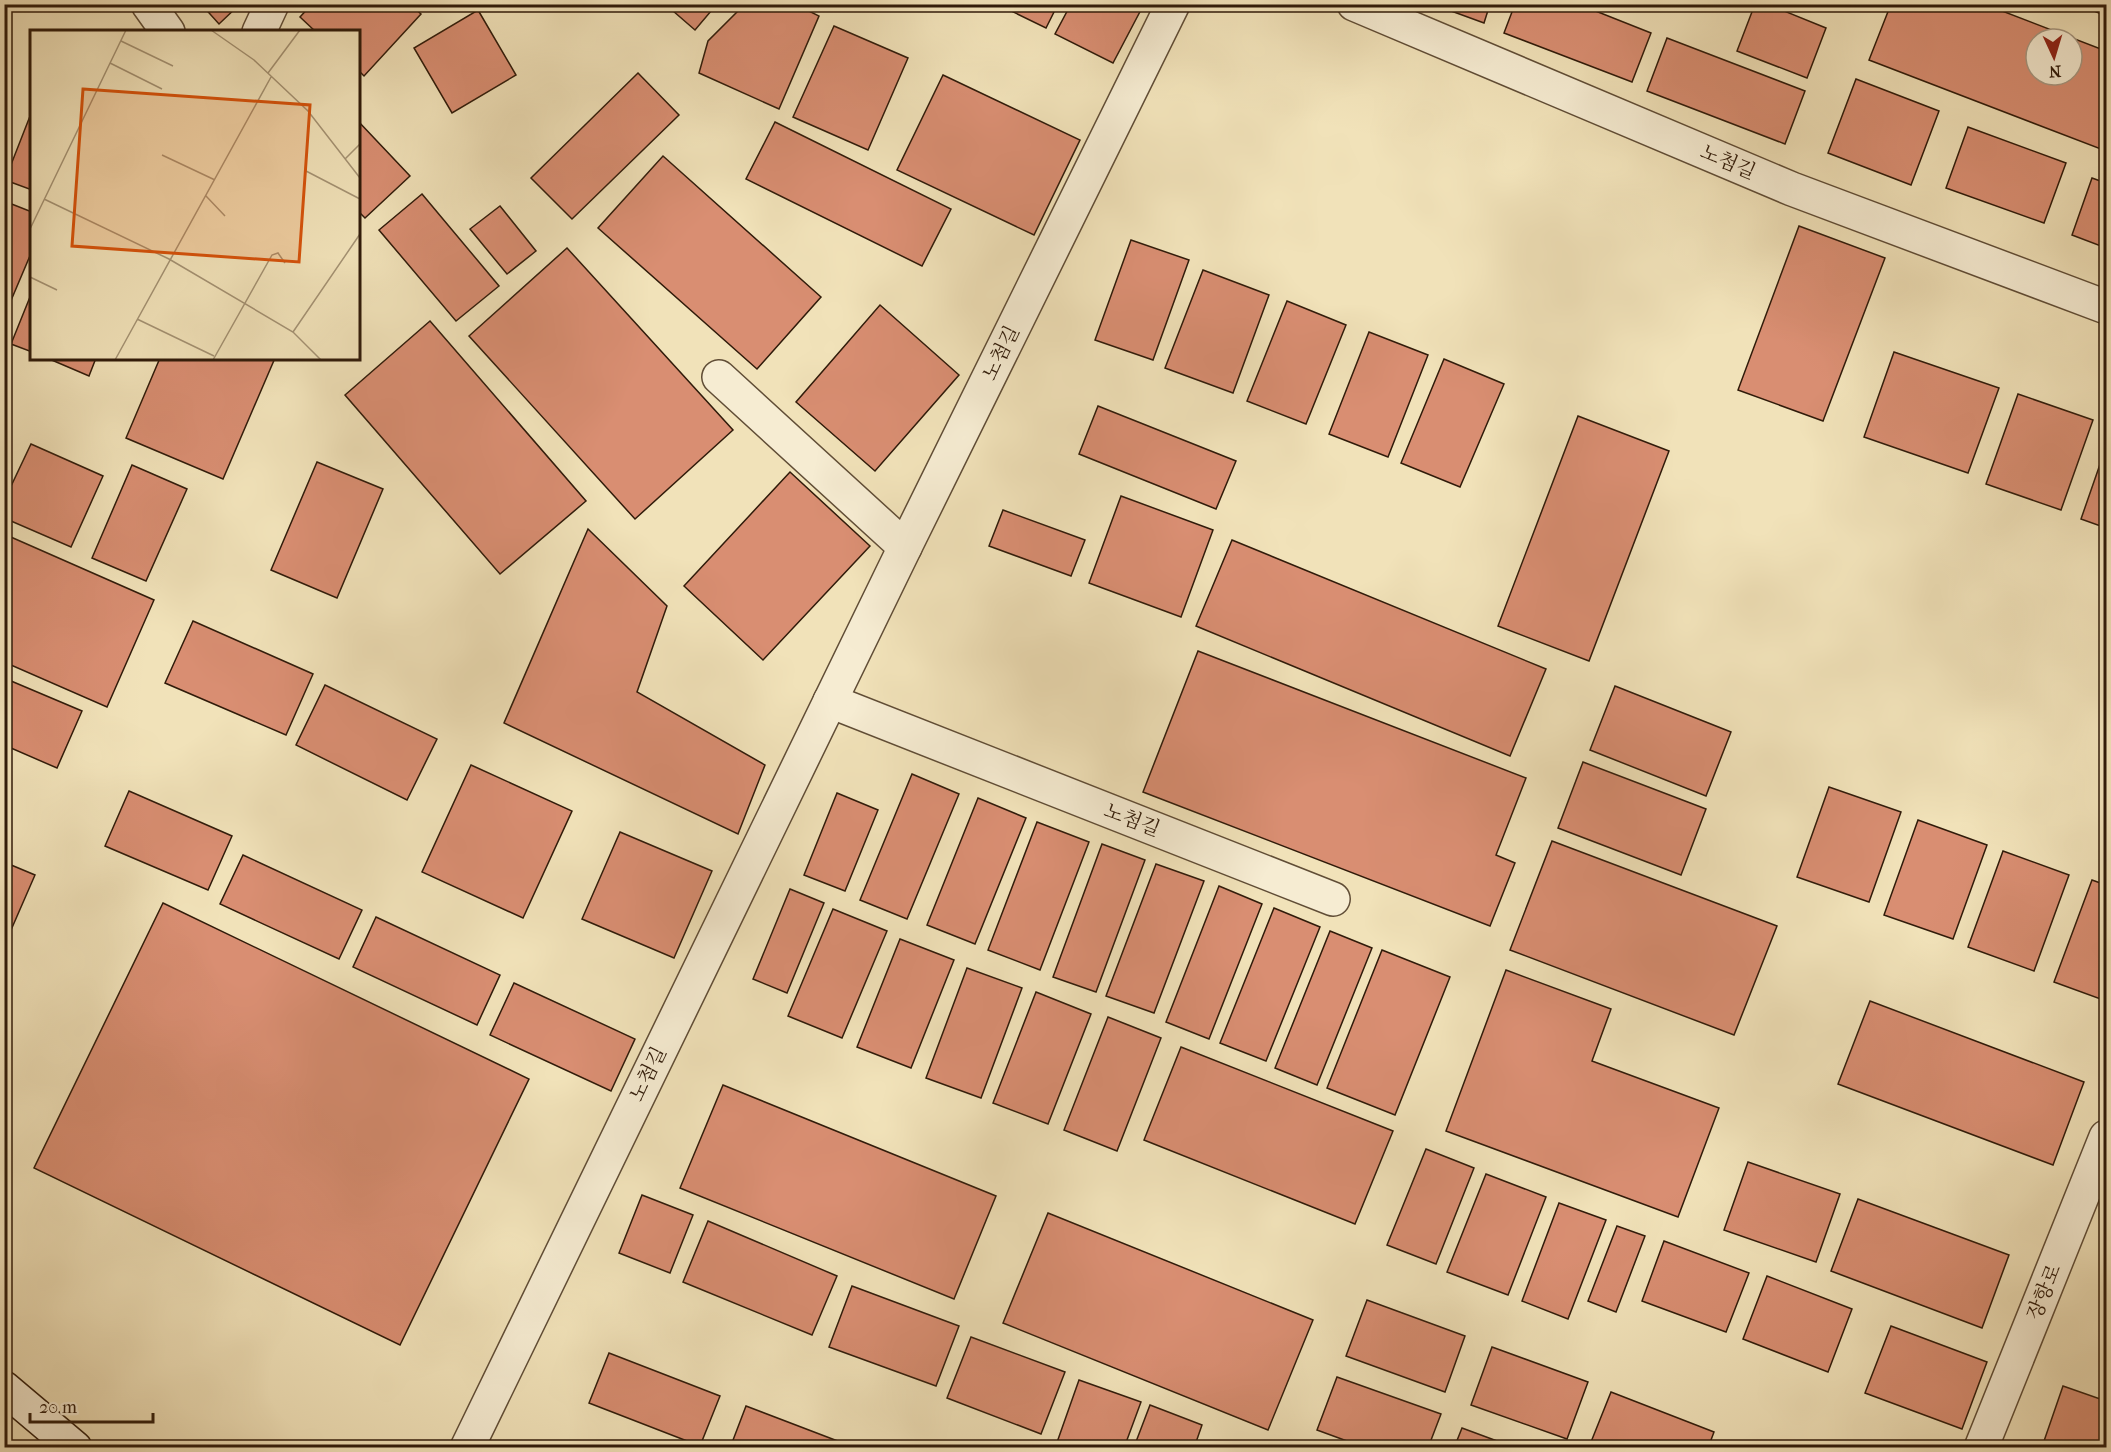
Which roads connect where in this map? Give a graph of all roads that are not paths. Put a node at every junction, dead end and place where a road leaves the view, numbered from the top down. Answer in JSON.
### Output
{"nodes":[{"id":1,"x":148,"y":4,"type":"edge"},
{"id":2,"x":272,"y":4,"type":"edge"},
{"id":3,"x":1173,"y":4,"type":"edge"},
{"id":4,"x":1354,"y":4,"type":"edge"},
{"id":5,"x":167,"y":30,"type":"edge"},
{"id":6,"x":260,"y":30,"type":"edge"},
{"id":7,"x":2106,"y":307,"type":"edge"},
{"id":8,"x":719,"y":376,"type":"dead end"},
{"id":9,"x":905,"y":547,"type":"junction"},
{"id":10,"x":830,"y":701,"type":"junction"},
{"id":11,"x":1333,"y":899,"type":"dead end"},
{"id":12,"x":2106,"y":1137,"type":"edge"},
{"id":13,"x":4,"y":1388,"type":"edge"},
{"id":14,"x":75,"y":1448,"type":"edge"},
{"id":15,"x":467,"y":1448,"type":"edge"},
{"id":16,"x":1981,"y":1448,"type":"edge"}],
"edges":[{"from":1,"to":5,"type":"street"},
{"from":2,"to":6,"type":"street"},
{"from":3,"to":9,"type":"street","name":"노첨길"},
{"from":4,"to":7,"type":"street","name":"노첨길"},
{"from":8,"to":9,"type":"street"},
{"from":9,"to":10,"type":"street","name":"노첨길"},
{"from":10,"to":11,"type":"street","name":"노첨길"},
{"from":10,"to":15,"type":"street","name":"노첨길"},
{"from":12,"to":16,"type":"street","name":"장항로"},
{"from":13,"to":14,"type":"street"}]}
